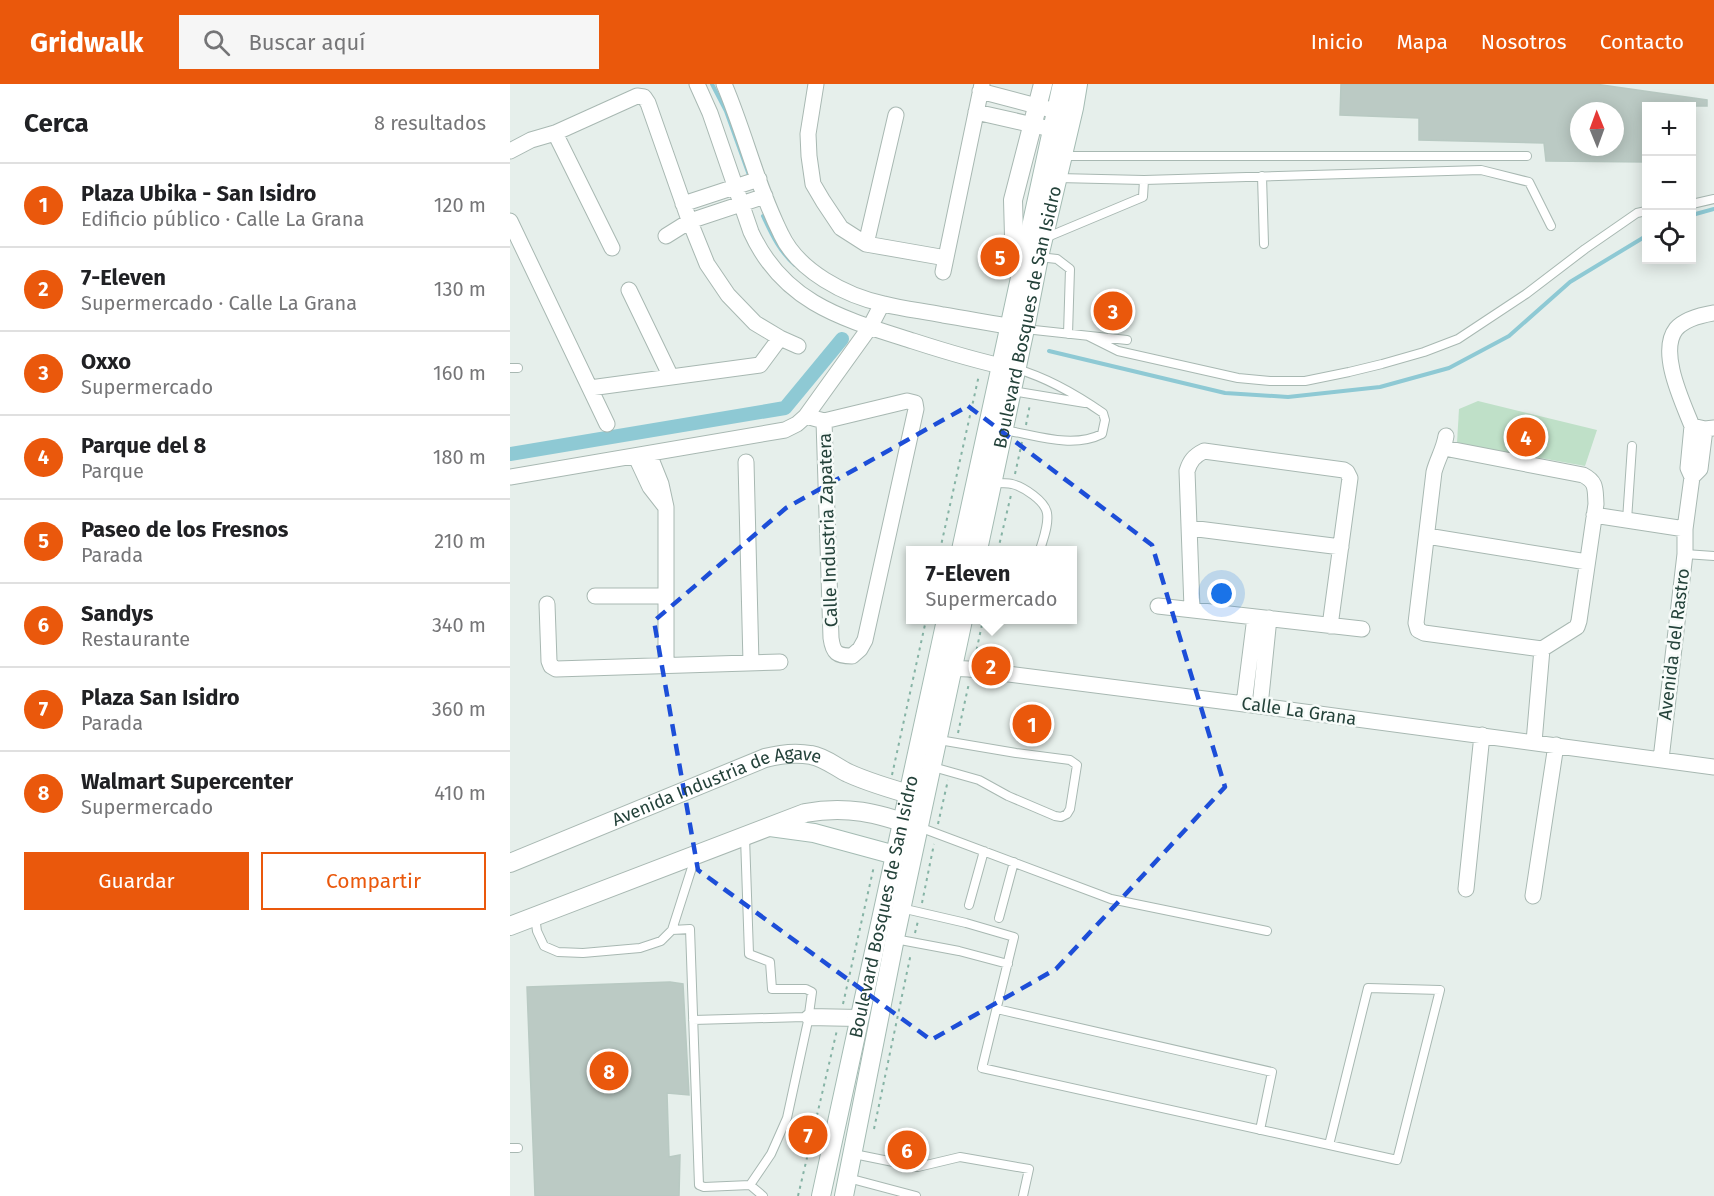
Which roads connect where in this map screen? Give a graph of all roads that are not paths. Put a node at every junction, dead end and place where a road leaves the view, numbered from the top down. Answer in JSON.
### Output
{"nodes":[{"id":1,"x":697,"y":84,"type":"edge"},
{"id":2,"x":724,"y":84,"type":"edge"},
{"id":3,"x":816,"y":84,"type":"edge"},
{"id":4,"x":1043,"y":84,"type":"edge"},
{"id":5,"x":1062,"y":84,"type":"edge"},
{"id":6,"x":1078,"y":84,"type":"edge"},
{"id":7,"x":981,"y":87,"type":"edge"},
{"id":8,"x":976,"y":112,"type":"junction"},
{"id":9,"x":1050,"y":114,"type":"junction"},
{"id":10,"x":896,"y":116,"type":"dead end"},
{"id":11,"x":1060,"y":131,"type":"junction"},
{"id":12,"x":555,"y":133,"type":"junction"},
{"id":13,"x":510,"y":150,"type":"edge"},
{"id":14,"x":1063,"y":156,"type":"junction"},
{"id":15,"x":1527,"y":156,"type":"dead end"},
{"id":16,"x":1262,"y":176,"type":"junction"},
{"id":17,"x":1058,"y":178,"type":"junction"},
{"id":18,"x":759,"y":179,"type":"junction"},
{"id":19,"x":1144,"y":180,"type":"junction"},
{"id":20,"x":735,"y":187,"type":"junction"},
{"id":21,"x":765,"y":196,"type":"junction"},
{"id":22,"x":1714,"y":199,"type":"edge"},
{"id":23,"x":1696,"y":203,"type":"edge"},
{"id":24,"x":684,"y":204,"type":"junction"},
{"id":25,"x":741,"y":205,"type":"junction"},
{"id":26,"x":1642,"y":212,"type":"edge"},
{"id":27,"x":510,"y":221,"type":"edge"},
{"id":28,"x":690,"y":221,"type":"junction"},
{"id":29,"x":1551,"y":225,"type":"dead end"},
{"id":30,"x":666,"y":236,"type":"dead end"},
{"id":31,"x":1043,"y":238,"type":"junction"},
{"id":32,"x":866,"y":244,"type":"junction"},
{"id":33,"x":1263,"y":244,"type":"dead end"},
{"id":34,"x":612,"y":248,"type":"dead end"},
{"id":35,"x":1039,"y":258,"type":"junction"},
{"id":36,"x":1022,"y":270,"type":"junction"},
{"id":37,"x":629,"y":290,"type":"dead end"},
{"id":38,"x":882,"y":304,"type":"junction"},
{"id":39,"x":1714,"y":314,"type":"edge"},
{"id":40,"x":870,"y":327,"type":"junction"},
{"id":41,"x":1018,"y":328,"type":"junction"},
{"id":42,"x":1068,"y":334,"type":"junction"},
{"id":43,"x":1088,"y":336,"type":"junction"},
{"id":44,"x":780,"y":338,"type":"junction"},
{"id":45,"x":1126,"y":340,"type":"dead end"},
{"id":46,"x":798,"y":346,"type":"dead end"},
{"id":47,"x":1009,"y":368,"type":"junction"},
{"id":48,"x":670,"y":377,"type":"junction"},
{"id":49,"x":590,"y":388,"type":"junction"},
{"id":50,"x":1012,"y":391,"type":"junction"},
{"id":51,"x":1091,"y":404,"type":"junction"},
{"id":52,"x":806,"y":416,"type":"junction"},
{"id":53,"x":824,"y":421,"type":"junction"},
{"id":54,"x":607,"y":424,"type":"dead end"},
{"id":55,"x":1703,"y":428,"type":"edge"},
{"id":56,"x":1004,"y":430,"type":"junction"},
{"id":57,"x":1632,"y":446,"type":"dead end"},
{"id":58,"x":642,"y":456,"type":"junction"},
{"id":59,"x":746,"y":462,"type":"dead end"},
{"id":60,"x":510,"y":477,"type":"edge"},
{"id":61,"x":992,"y":483,"type":"junction"},
{"id":62,"x":1594,"y":515,"type":"junction"},
{"id":63,"x":1627,"y":520,"type":"junction"},
{"id":64,"x":1190,"y":528,"type":"junction"},
{"id":65,"x":1685,"y":529,"type":"junction"},
{"id":66,"x":1427,"y":536,"type":"junction"},
{"id":67,"x":963,"y":546,"type":"edge"},
{"id":68,"x":979,"y":546,"type":"edge"},
{"id":69,"x":1041,"y":546,"type":"edge"},
{"id":70,"x":1341,"y":547,"type":"junction"},
{"id":71,"x":1685,"y":554,"type":"junction"},
{"id":72,"x":1714,"y":556,"type":"edge"},
{"id":73,"x":1587,"y":562,"type":"junction"},
{"id":74,"x":595,"y":596,"type":"dead end"},
{"id":75,"x":666,"y":596,"type":"junction"},
{"id":76,"x":547,"y":604,"type":"dead end"},
{"id":77,"x":1158,"y":606,"type":"dead end"},
{"id":78,"x":1192,"y":609,"type":"junction"},
{"id":79,"x":1262,"y":617,"type":"junction"},
{"id":80,"x":946,"y":624,"type":"edge"},
{"id":81,"x":961,"y":624,"type":"edge"},
{"id":82,"x":1330,"y":626,"type":"junction"},
{"id":83,"x":1362,"y":629,"type":"dead end"},
{"id":84,"x":1542,"y":649,"type":"junction"},
{"id":85,"x":780,"y":662,"type":"dead end"},
{"id":86,"x":751,"y":663,"type":"junction"},
{"id":87,"x":666,"y":665,"type":"junction"},
{"id":88,"x":944,"y":668,"type":"junction"},
{"id":89,"x":1244,"y":704,"type":"junction"},
{"id":90,"x":1260,"y":706,"type":"junction"},
{"id":91,"x":1482,"y":735,"type":"junction"},
{"id":92,"x":937,"y":740,"type":"junction"},
{"id":93,"x":1534,"y":742,"type":"junction"},
{"id":94,"x":1556,"y":745,"type":"junction"},
{"id":95,"x":1661,"y":759,"type":"junction"},
{"id":96,"x":932,"y":767,"type":"junction"},
{"id":97,"x":1714,"y":767,"type":"edge"},
{"id":98,"x":916,"y":796,"type":"junction"},
{"id":99,"x":910,"y":824,"type":"junction"},
{"id":100,"x":770,"y":827,"type":"junction"},
{"id":101,"x":745,"y":837,"type":"junction"},
{"id":102,"x":984,"y":851,"type":"junction"},
{"id":103,"x":886,"y":853,"type":"junction"},
{"id":104,"x":695,"y":856,"type":"junction"},
{"id":105,"x":1014,"y":862,"type":"junction"},
{"id":106,"x":510,"y":863,"type":"edge"},
{"id":107,"x":1466,"y":889,"type":"dead end"},
{"id":108,"x":1533,"y":896,"type":"dead end"},
{"id":109,"x":969,"y":905,"type":"dead end"},
{"id":110,"x":901,"y":908,"type":"junction"},
{"id":111,"x":535,"y":917,"type":"junction"},
{"id":112,"x":999,"y":918,"type":"dead end"},
{"id":113,"x":510,"y":926,"type":"edge"},
{"id":114,"x":672,"y":930,"type":"junction"},
{"id":115,"x":1267,"y":931,"type":"dead end"},
{"id":116,"x":895,"y":939,"type":"junction"},
{"id":117,"x":1008,"y":964,"type":"junction"},
{"id":118,"x":997,"y":1009,"type":"junction"},
{"id":119,"x":853,"y":1016,"type":"junction"},
{"id":120,"x":807,"y":1017,"type":"junction"},
{"id":121,"x":693,"y":1020,"type":"junction"},
{"id":122,"x":1260,"y":1130,"type":"junction"},
{"id":123,"x":1329,"y":1145,"type":"junction"},
{"id":124,"x":852,"y":1153,"type":"junction"},
{"id":125,"x":750,"y":1185,"type":"junction"},
{"id":126,"x":846,"y":1187,"type":"edge"},
{"id":127,"x":763,"y":1196,"type":"edge"},
{"id":128,"x":821,"y":1196,"type":"edge"},
{"id":129,"x":916,"y":1196,"type":"edge"},
{"id":130,"x":1023,"y":1196,"type":"edge"}],
"edges":[{"from":1,"to":20,"type":"street"},
{"from":2,"to":18,"type":"street"},
{"from":3,"to":32,"type":"street"},
{"from":4,"to":9,"type":"main road","name":"Boulevard Bosques de San Isidro"},
{"from":5,"to":9,"type":"main road","name":"Boulevard Bosques de San Isidro"},
{"from":6,"to":9,"type":"main road","name":"Boulevard Bosques de San Isidro"},
{"from":7,"to":8,"type":"street"},
{"from":7,"to":9,"type":"street"},
{"from":8,"to":9,"type":"street"},
{"from":8,"to":32,"type":"street"},
{"from":9,"to":11,"type":"main road","name":"Boulevard Bosques de San Isidro"},
{"from":9,"to":11,"type":"street"},
{"from":9,"to":36,"type":"main road","name":"Boulevard Bosques de San Isidro"},
{"from":10,"to":32,"type":"street"},
{"from":11,"to":14,"type":"main road","name":"Boulevard Bosques de San Isidro"},
{"from":11,"to":36,"type":"main road","name":"Boulevard Bosques de San Isidro"},
{"from":12,"to":13,"type":"street"},
{"from":12,"to":24,"type":"street"},
{"from":12,"to":34,"type":"street"},
{"from":14,"to":15,"type":"lane"},
{"from":14,"to":17,"type":"main road","name":"Boulevard Bosques de San Isidro"},
{"from":16,"to":19,"type":"lane"},
{"from":16,"to":29,"type":"lane"},
{"from":16,"to":33,"type":"lane"},
{"from":17,"to":19,"type":"lane"},
{"from":17,"to":31,"type":"main road","name":"Boulevard Bosques de San Isidro"},
{"from":18,"to":20,"type":"street"},
{"from":18,"to":21,"type":"street"},
{"from":19,"to":31,"type":"lane"},
{"from":20,"to":24,"type":"street"},
{"from":20,"to":25,"type":"street"},
{"from":21,"to":25,"type":"street"},
{"from":21,"to":38,"type":"street"},
{"from":22,"to":23,"type":"lane"},
{"from":24,"to":28,"type":"street"},
{"from":25,"to":28,"type":"street"},
{"from":25,"to":40,"type":"street"},
{"from":26,"to":43,"type":"lane"},
{"from":27,"to":49,"type":"street"},
{"from":28,"to":30,"type":"street"},
{"from":28,"to":44,"type":"street"},
{"from":31,"to":35,"type":"main road","name":"Boulevard Bosques de San Isidro"},
{"from":35,"to":41,"type":"main road","name":"Boulevard Bosques de San Isidro"},
{"from":35,"to":42,"type":"lane"},
{"from":36,"to":41,"type":"main road","name":"Boulevard Bosques de San Isidro"},
{"from":37,"to":48,"type":"street"},
{"from":38,"to":40,"type":"street"},
{"from":38,"to":41,"type":"street"},
{"from":39,"to":55,"type":"street"},
{"from":40,"to":47,"type":"street"},
{"from":40,"to":52,"type":"street"},
{"from":41,"to":42,"type":"lane"},
{"from":41,"to":47,"type":"main road","name":"Boulevard Bosques de San Isidro"},
{"from":42,"to":43,"type":"lane"},
{"from":43,"to":45,"type":"lane"},
{"from":44,"to":46,"type":"street"},
{"from":44,"to":48,"type":"street"},
{"from":47,"to":50,"type":"main road","name":"Boulevard Bosques de San Isidro"},
{"from":47,"to":51,"type":"lane"},
{"from":47,"to":67,"type":"main road","name":"Boulevard Bosques de San Isidro"},
{"from":48,"to":49,"type":"street"},
{"from":49,"to":54,"type":"street"},
{"from":50,"to":51,"type":"lane"},
{"from":50,"to":56,"type":"main road","name":"Boulevard Bosques de San Isidro"},
{"from":51,"to":56,"type":"lane"},
{"from":52,"to":53,"type":"street"},
{"from":52,"to":58,"type":"street"},
{"from":53,"to":53,"type":"street","name":"Calle Industria Zapatera"},
{"from":55,"to":65,"type":"street","name":"Avenida del Rastro"},
{"from":56,"to":61,"type":"main road","name":"Boulevard Bosques de San Isidro"},
{"from":57,"to":63,"type":"lane"},
{"from":58,"to":60,"type":"street"},
{"from":58,"to":75,"type":"street"},
{"from":59,"to":86,"type":"street"},
{"from":61,"to":68,"type":"main road","name":"Boulevard Bosques de San Isidro"},
{"from":61,"to":69,"type":"lane"},
{"from":62,"to":63,"type":"street"},
{"from":62,"to":66,"type":"street"},
{"from":62,"to":73,"type":"street"},
{"from":63,"to":65,"type":"street"},
{"from":64,"to":70,"type":"street"},
{"from":64,"to":70,"type":"street"},
{"from":64,"to":78,"type":"street"},
{"from":65,"to":71,"type":"street","name":"Avenida del Rastro"},
{"from":66,"to":73,"type":"street"},
{"from":66,"to":84,"type":"street"},
{"from":70,"to":82,"type":"street"},
{"from":71,"to":72,"type":"lane"},
{"from":71,"to":95,"type":"street","name":"Avenida del Rastro"},
{"from":73,"to":84,"type":"street"},
{"from":74,"to":75,"type":"street"},
{"from":75,"to":87,"type":"street"},
{"from":76,"to":87,"type":"street"},
{"from":77,"to":78,"type":"street"},
{"from":78,"to":79,"type":"street"},
{"from":79,"to":82,"type":"street"},
{"from":79,"to":89,"type":"street"},
{"from":79,"to":90,"type":"street"},
{"from":80,"to":88,"type":"main road","name":"Boulevard Bosques de San Isidro"},
{"from":81,"to":88,"type":"main road","name":"Boulevard Bosques de San Isidro"},
{"from":82,"to":83,"type":"street"},
{"from":84,"to":93,"type":"street"},
{"from":85,"to":86,"type":"street"},
{"from":86,"to":87,"type":"street"},
{"from":88,"to":89,"type":"street","name":"Calle La Grana"},
{"from":88,"to":92,"type":"main road","name":"Boulevard Bosques de San Isidro"},
{"from":88,"to":98,"type":"main road","name":"Boulevard Bosques de San Isidro"},
{"from":89,"to":90,"type":"street","name":"Calle La Grana"},
{"from":90,"to":91,"type":"street","name":"Calle La Grana"},
{"from":91,"to":93,"type":"street","name":"Calle La Grana"},
{"from":91,"to":107,"type":"street"},
{"from":92,"to":96,"type":"main road","name":"Boulevard Bosques de San Isidro"},
{"from":92,"to":96,"type":"lane"},
{"from":93,"to":94,"type":"street","name":"Calle La Grana"},
{"from":94,"to":95,"type":"street","name":"Calle La Grana"},
{"from":94,"to":108,"type":"street"},
{"from":95,"to":97,"type":"street","name":"Calle La Grana"},
{"from":96,"to":98,"type":"main road","name":"Boulevard Bosques de San Isidro"},
{"from":98,"to":99,"type":"main road","name":"Boulevard Bosques de San Isidro"},
{"from":98,"to":106,"type":"main road","name":"Avenida Industria de Agave"},
{"from":99,"to":100,"type":"main road"},
{"from":99,"to":102,"type":"lane"},
{"from":99,"to":103,"type":"main road","name":"Boulevard Bosques de San Isidro"},
{"from":99,"to":110,"type":"main road","name":"Boulevard Bosques de San Isidro"},
{"from":100,"to":101,"type":"main road"},
{"from":100,"to":103,"type":"main road"},
{"from":101,"to":104,"type":"main road"},
{"from":101,"to":120,"type":"lane"},
{"from":102,"to":105,"type":"lane"},
{"from":102,"to":109,"type":"lane"},
{"from":103,"to":119,"type":"main road","name":"Boulevard Bosques de San Isidro"},
{"from":104,"to":111,"type":"main road"},
{"from":104,"to":114,"type":"lane"},
{"from":105,"to":112,"type":"lane"},
{"from":105,"to":115,"type":"lane"},
{"from":110,"to":116,"type":"main road","name":"Boulevard Bosques de San Isidro"},
{"from":110,"to":117,"type":"lane"},
{"from":111,"to":113,"type":"main road"},
{"from":111,"to":114,"type":"lane"},
{"from":114,"to":121,"type":"lane"},
{"from":116,"to":117,"type":"lane"},
{"from":116,"to":124,"type":"main road","name":"Boulevard Bosques de San Isidro"},
{"from":117,"to":118,"type":"lane"},
{"from":118,"to":122,"type":"lane"},
{"from":118,"to":122,"type":"lane"},
{"from":119,"to":120,"type":"lane"},
{"from":119,"to":120,"type":"lane"},
{"from":119,"to":128,"type":"main road","name":"Boulevard Bosques de San Isidro"},
{"from":120,"to":121,"type":"lane"},
{"from":120,"to":125,"type":"lane"},
{"from":121,"to":125,"type":"lane"},
{"from":122,"to":123,"type":"lane"},
{"from":123,"to":123,"type":"lane"},
{"from":124,"to":126,"type":"main road","name":"Boulevard Bosques de San Isidro"},
{"from":124,"to":130,"type":"lane"},
{"from":125,"to":127,"type":"lane"},
{"from":126,"to":129,"type":"lane"}]}
